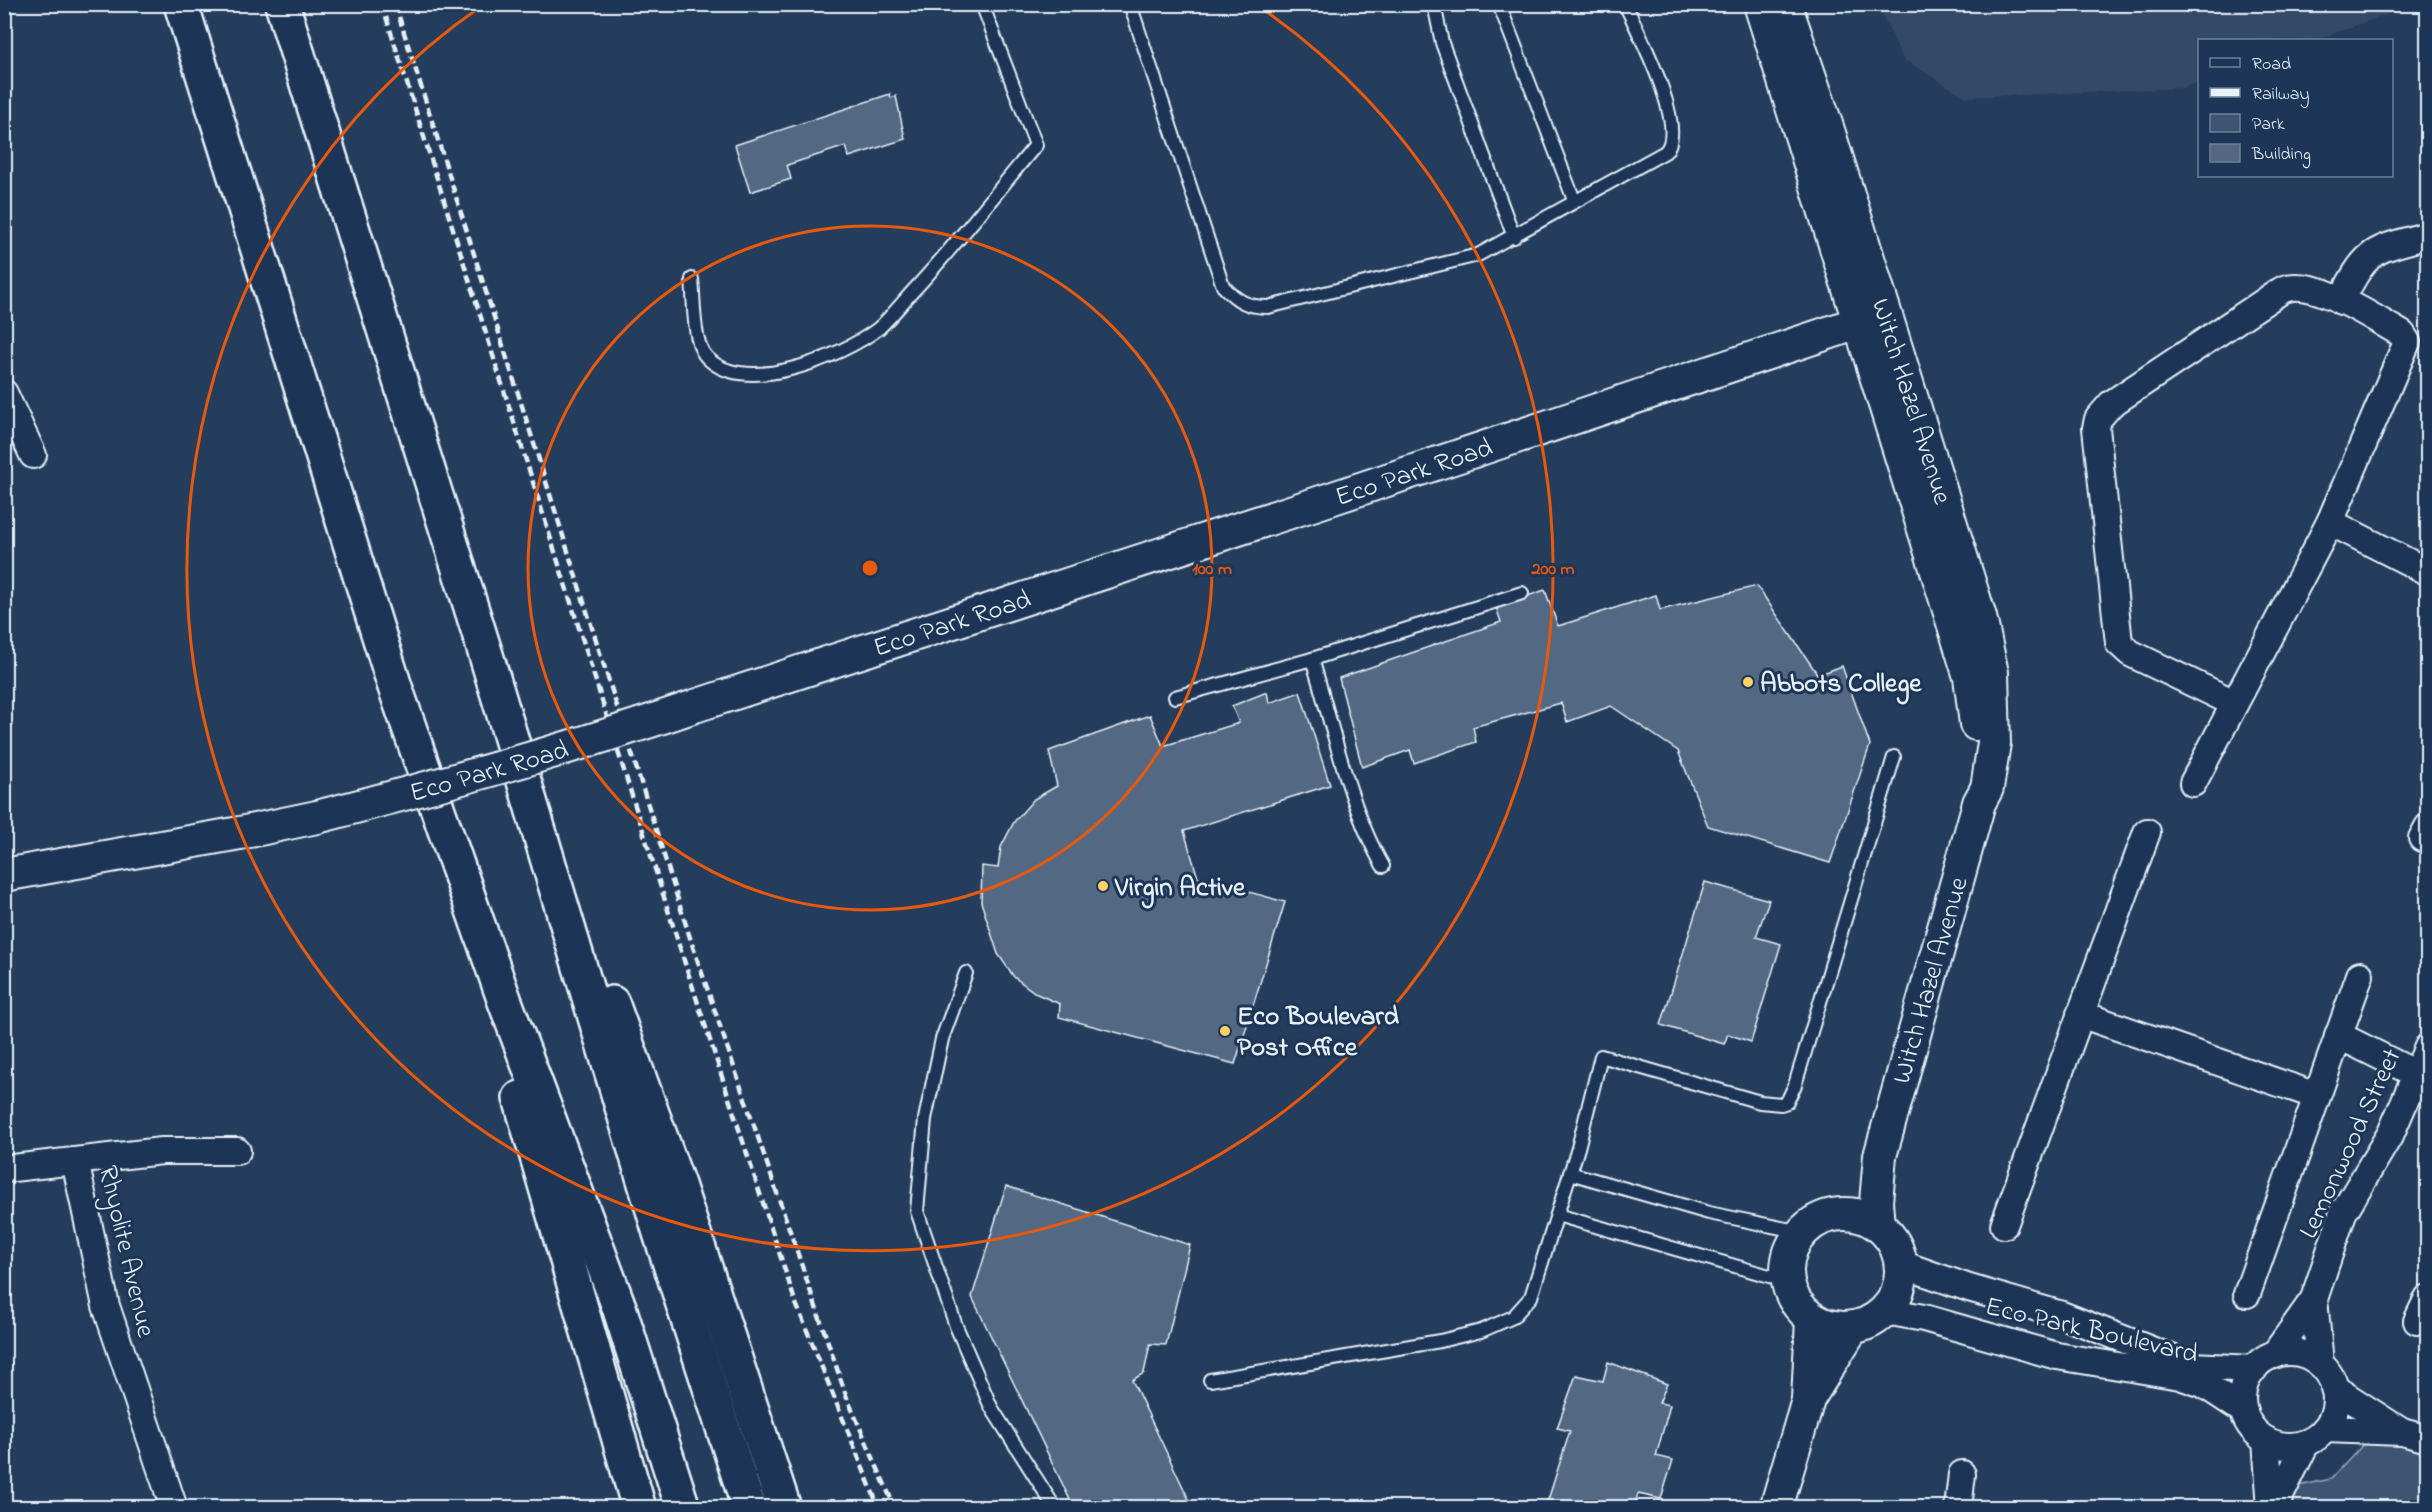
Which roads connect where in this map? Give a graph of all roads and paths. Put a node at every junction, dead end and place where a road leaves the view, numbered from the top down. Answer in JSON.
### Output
{"nodes":[{"id":1,"x":181,"y":4,"type":"edge"},
{"id":2,"x":282,"y":4,"type":"edge"},
{"id":3,"x":982,"y":4,"type":"edge"},
{"id":4,"x":1130,"y":4,"type":"edge"},
{"id":5,"x":1434,"y":4,"type":"edge"},
{"id":6,"x":1499,"y":4,"type":"edge"},
{"id":7,"x":1625,"y":4,"type":"edge"},
{"id":8,"x":1760,"y":4,"type":"edge"},
{"id":9,"x":1785,"y":4,"type":"edge"},
{"id":10,"x":1574,"y":200,"type":"junction"},
{"id":11,"x":2427,"y":235,"type":"edge"},
{"id":12,"x":1514,"y":237,"type":"junction"},
{"id":13,"x":693,"y":279,"type":"dead end"},
{"id":14,"x":2341,"y":301,"type":"junction"},
{"id":15,"x":1872,"y":318,"type":"junction"},
{"id":16,"x":4,"y":393,"type":"edge"},
{"id":17,"x":33,"y":455,"type":"dead end"},
{"id":18,"x":2330,"y":522,"type":"junction"},
{"id":19,"x":2427,"y":572,"type":"edge"},
{"id":20,"x":1522,"y":593,"type":"dead end"},
{"id":21,"x":486,"y":655,"type":"junction"},
{"id":22,"x":1312,"y":659,"type":"junction"},
{"id":23,"x":1175,"y":697,"type":"dead end"},
{"id":24,"x":2234,"y":703,"type":"junction"},
{"id":25,"x":1894,"y":757,"type":"dead end"},
{"id":26,"x":2193,"y":783,"type":"dead end"},
{"id":27,"x":2147,"y":832,"type":"dead end"},
{"id":28,"x":1383,"y":866,"type":"dead end"},
{"id":29,"x":4,"y":875,"type":"edge"},
{"id":30,"x":966,"y":973,"type":"dead end"},
{"id":31,"x":2360,"y":975,"type":"dead end"},
{"id":32,"x":504,"y":999,"type":"junction"},
{"id":33,"x":2080,"y":1014,"type":"junction"},
{"id":34,"x":2338,"y":1035,"type":"junction"},
{"id":35,"x":2427,"y":1047,"type":"edge"},
{"id":36,"x":2416,"y":1074,"type":"junction"},
{"id":37,"x":2317,"y":1096,"type":"junction"},
{"id":38,"x":237,"y":1151,"type":"dead end"},
{"id":39,"x":1880,"y":1156,"type":"junction"},
{"id":40,"x":75,"y":1161,"type":"junction"},
{"id":41,"x":4,"y":1169,"type":"edge"},
{"id":42,"x":1570,"y":1173,"type":"junction"},
{"id":43,"x":1835,"y":1214,"type":"junction"},
{"id":44,"x":1557,"y":1215,"type":"junction"},
{"id":45,"x":1878,"y":1225,"type":"junction"},
{"id":46,"x":2004,"y":1226,"type":"dead end"},
{"id":47,"x":1801,"y":1232,"type":"junction"},
{"id":48,"x":1901,"y":1264,"type":"junction"},
{"id":49,"x":1787,"y":1281,"type":"junction"},
{"id":50,"x":2247,"y":1294,"type":"dead end"},
{"id":51,"x":2314,"y":1299,"type":"junction"},
{"id":52,"x":1885,"y":1311,"type":"junction"},
{"id":53,"x":1812,"y":1319,"type":"junction"},
{"id":54,"x":1852,"y":1328,"type":"junction"},
{"id":55,"x":2264,"y":1362,"type":"junction"},
{"id":56,"x":2320,"y":1364,"type":"junction"},
{"id":57,"x":1210,"y":1380,"type":"dead end"},
{"id":58,"x":2334,"y":1388,"type":"junction"},
{"id":59,"x":1808,"y":1400,"type":"junction"},
{"id":60,"x":2244,"y":1412,"type":"junction"},
{"id":61,"x":2402,"y":1432,"type":"junction"},
{"id":62,"x":2316,"y":1436,"type":"junction"},
{"id":63,"x":2427,"y":1439,"type":"edge"},
{"id":64,"x":2266,"y":1440,"type":"junction"},
{"id":65,"x":1962,"y":1474,"type":"dead end"},
{"id":66,"x":1778,"y":1505,"type":"edge"},
{"id":67,"x":174,"y":1508,"type":"edge"},
{"id":68,"x":639,"y":1508,"type":"edge"},
{"id":69,"x":683,"y":1508,"type":"edge"},
{"id":70,"x":749,"y":1508,"type":"edge"},
{"id":71,"x":784,"y":1508,"type":"edge"},
{"id":72,"x":1054,"y":1508,"type":"edge"},
{"id":73,"x":1958,"y":1508,"type":"edge"},
{"id":74,"x":2273,"y":1508,"type":"edge"}],
"edges":[{"from":1,"to":32,"type":"highway"},
{"from":2,"to":21,"type":"highway"},
{"from":3,"to":13,"type":"lane"},
{"from":4,"to":12,"type":"lane"},
{"from":5,"to":12,"type":"lane"},
{"from":6,"to":10,"type":"lane"},
{"from":7,"to":10,"type":"lane"},
{"from":8,"to":15,"type":"street","name":"Witch Hazel Avenue"},
{"from":9,"to":15,"type":"street","name":"Witch Hazel Avenue"},
{"from":10,"to":12,"type":"lane"},
{"from":11,"to":14,"type":"street"},
{"from":14,"to":18,"type":"street"},
{"from":14,"to":24,"type":"street"},
{"from":15,"to":29,"type":"street","name":"Eco Park Road","bridge":true},
{"from":15,"to":39,"type":"street","name":"Witch Hazel Avenue"},
{"from":16,"to":17,"type":"street"},
{"from":18,"to":19,"type":"street"},
{"from":18,"to":24,"type":"street"},
{"from":20,"to":22,"type":"lane"},
{"from":21,"to":70,"type":"highway"},
{"from":21,"to":71,"type":"highway"},
{"from":22,"to":23,"type":"lane"},
{"from":22,"to":28,"type":"lane"},
{"from":24,"to":26,"type":"street"},
{"from":25,"to":42,"type":"lane"},
{"from":27,"to":33,"type":"street"},
{"from":30,"to":72,"type":"lane"},
{"from":31,"to":34,"type":"street"},
{"from":32,"to":68,"type":"highway"},
{"from":32,"to":69,"type":"highway"},
{"from":33,"to":37,"type":"street"},
{"from":33,"to":46,"type":"street"},
{"from":34,"to":36,"type":"street"},
{"from":34,"to":37,"type":"street"},
{"from":35,"to":36,"type":"street","name":"Lemonwood Street"},
{"from":36,"to":51,"type":"street","name":"Lemonwood Street"},
{"from":37,"to":50,"type":"street"},
{"from":38,"to":40,"type":"street","name":"Rhyolite Avenue"},
{"from":39,"to":43,"type":"street","name":"Witch Hazel Avenue"},
{"from":39,"to":45,"type":"street","name":"Witch Hazel Avenue"},
{"from":40,"to":41,"type":"street"},
{"from":40,"to":67,"type":"street","name":"Rhyolite Avenue"},
{"from":42,"to":44,"type":"lane"},
{"from":42,"to":47,"type":"lane"},
{"from":43,"to":45,"type":"street"},
{"from":43,"to":47,"type":"street"},
{"from":44,"to":49,"type":"lane"},
{"from":44,"to":57,"type":"lane"},
{"from":45,"to":48,"type":"street"},
{"from":47,"to":49,"type":"street"},
{"from":48,"to":52,"type":"street"},
{"from":48,"to":55,"type":"street","name":"Eco Park Boulevard"},
{"from":49,"to":53,"type":"street"},
{"from":51,"to":55,"type":"street","name":"Lemonwood Street"},
{"from":51,"to":56,"type":"street","name":"Lemonwood Street"},
{"from":52,"to":54,"type":"street"},
{"from":52,"to":60,"type":"street","name":"Eco Park Boulevard"},
{"from":53,"to":54,"type":"street"},
{"from":53,"to":59,"type":"street"},
{"from":54,"to":59,"type":"street"},
{"from":55,"to":56,"type":"street"},
{"from":55,"to":60,"type":"street"},
{"from":56,"to":58,"type":"street"},
{"from":58,"to":61,"type":"street"},
{"from":58,"to":62,"type":"street"},
{"from":59,"to":66,"type":"street"},
{"from":60,"to":64,"type":"street"},
{"from":61,"to":62,"type":"street"},
{"from":61,"to":63,"type":"street"},
{"from":62,"to":64,"type":"street"},
{"from":62,"to":74,"type":"street"},
{"from":64,"to":74,"type":"street"},
{"from":65,"to":73,"type":"street"}]}
